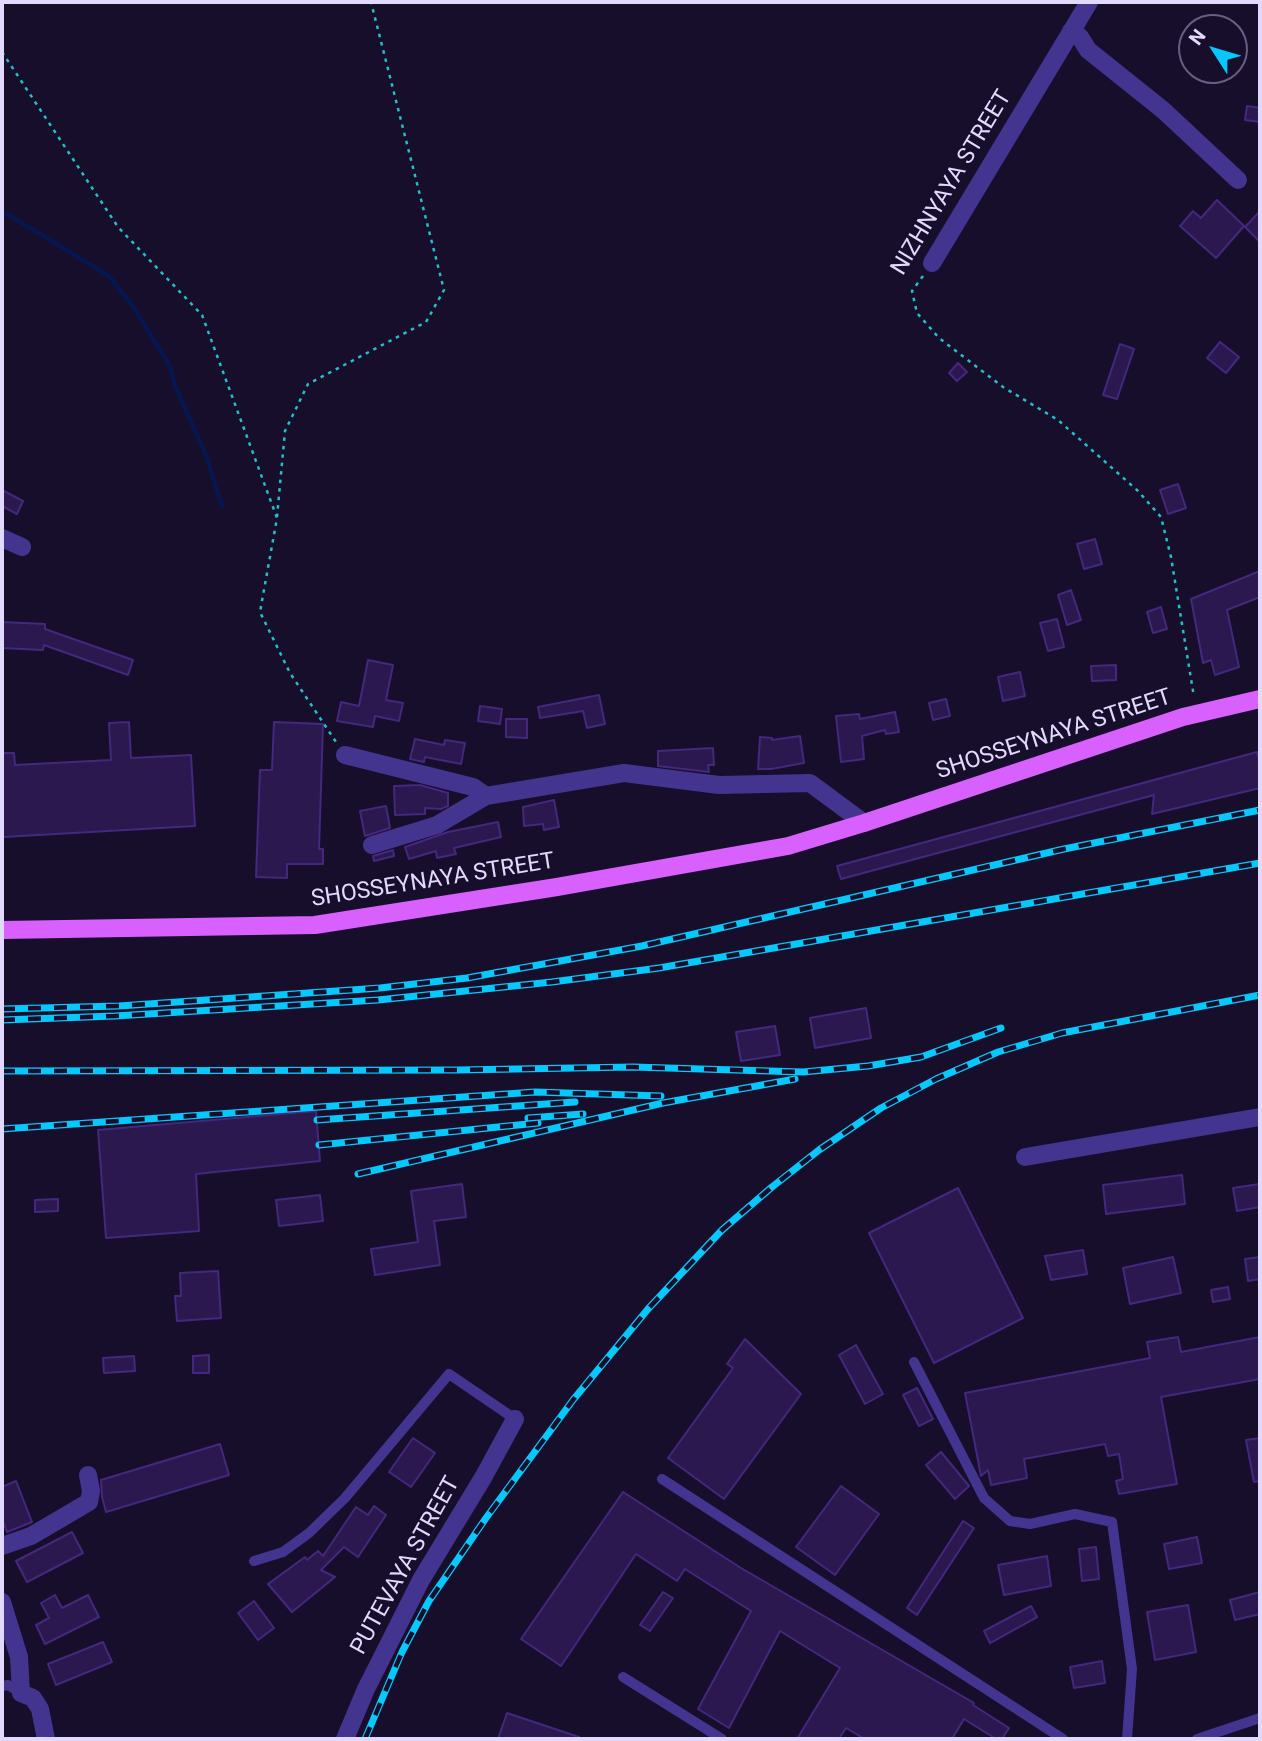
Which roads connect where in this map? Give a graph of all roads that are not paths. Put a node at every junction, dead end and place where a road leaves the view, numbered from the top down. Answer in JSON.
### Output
{"nodes":[{"id":1,"x":1089,"y":2,"type":"edge"},
{"id":2,"x":1071,"y":31,"type":"junction"},
{"id":3,"x":1238,"y":180,"type":"dead end"},
{"id":4,"x":932,"y":263,"type":"road end"},
{"id":5,"x":2,"y":538,"type":"edge"},
{"id":6,"x":22,"y":547,"type":"dead end"},
{"id":7,"x":1260,"y":699,"type":"edge"},
{"id":8,"x":345,"y":755,"type":"road end"},
{"id":9,"x":486,"y":796,"type":"junction"},
{"id":10,"x":864,"y":823,"type":"junction"},
{"id":11,"x":372,"y":845,"type":"dead end"},
{"id":12,"x":2,"y":930,"type":"edge"},
{"id":13,"x":1260,"y":1117,"type":"edge"},
{"id":14,"x":1025,"y":1157,"type":"dead end"},
{"id":15,"x":914,"y":1362,"type":"dead end"},
{"id":16,"x":515,"y":1419,"type":"joint"},
{"id":17,"x":89,"y":1475,"type":"dead end"},
{"id":18,"x":662,"y":1479,"type":"dead end"},
{"id":19,"x":2,"y":1546,"type":"edge"},
{"id":20,"x":254,"y":1561,"type":"dead end"},
{"id":21,"x":2,"y":1602,"type":"edge"},
{"id":22,"x":623,"y":1677,"type":"dead end"},
{"id":23,"x":2,"y":1686,"type":"edge"},
{"id":24,"x":21,"y":1693,"type":"junction"},
{"id":25,"x":1260,"y":1718,"type":"edge"},
{"id":26,"x":46,"y":1739,"type":"edge"},
{"id":27,"x":345,"y":1739,"type":"edge"},
{"id":28,"x":722,"y":1739,"type":"edge"},
{"id":29,"x":1063,"y":1739,"type":"edge"},
{"id":30,"x":1127,"y":1739,"type":"edge"},
{"id":31,"x":1197,"y":1739,"type":"edge"}],
"edges":[{"from":1,"to":2,"type":"street","name":"NIZHNYAYA STREET"},
{"from":2,"to":3,"type":"street"},
{"from":2,"to":4,"type":"street","name":"NIZHNYAYA STREET"},
{"from":5,"to":6,"type":"street"},
{"from":7,"to":10,"type":"main road","name":"SHOSSEYNAYA STREET"},
{"from":8,"to":9,"type":"street"},
{"from":9,"to":10,"type":"street","name":"SHOSSEYNAYA STREET"},
{"from":9,"to":11,"type":"street","name":"SHOSSEYNAYA STREET"},
{"from":10,"to":12,"type":"main road","name":"SHOSSEYNAYA STREET"},
{"from":13,"to":14,"type":"street"},
{"from":15,"to":30,"type":"lane"},
{"from":16,"to":20,"type":"lane"},
{"from":16,"to":27,"type":"street","name":"PUTEVAYA STREET"},
{"from":17,"to":19,"type":"street"},
{"from":18,"to":29,"type":"lane"},
{"from":21,"to":24,"type":"street"},
{"from":22,"to":28,"type":"lane"},
{"from":23,"to":24,"type":"lane"},
{"from":24,"to":26,"type":"street"},
{"from":25,"to":31,"type":"lane"}]}
